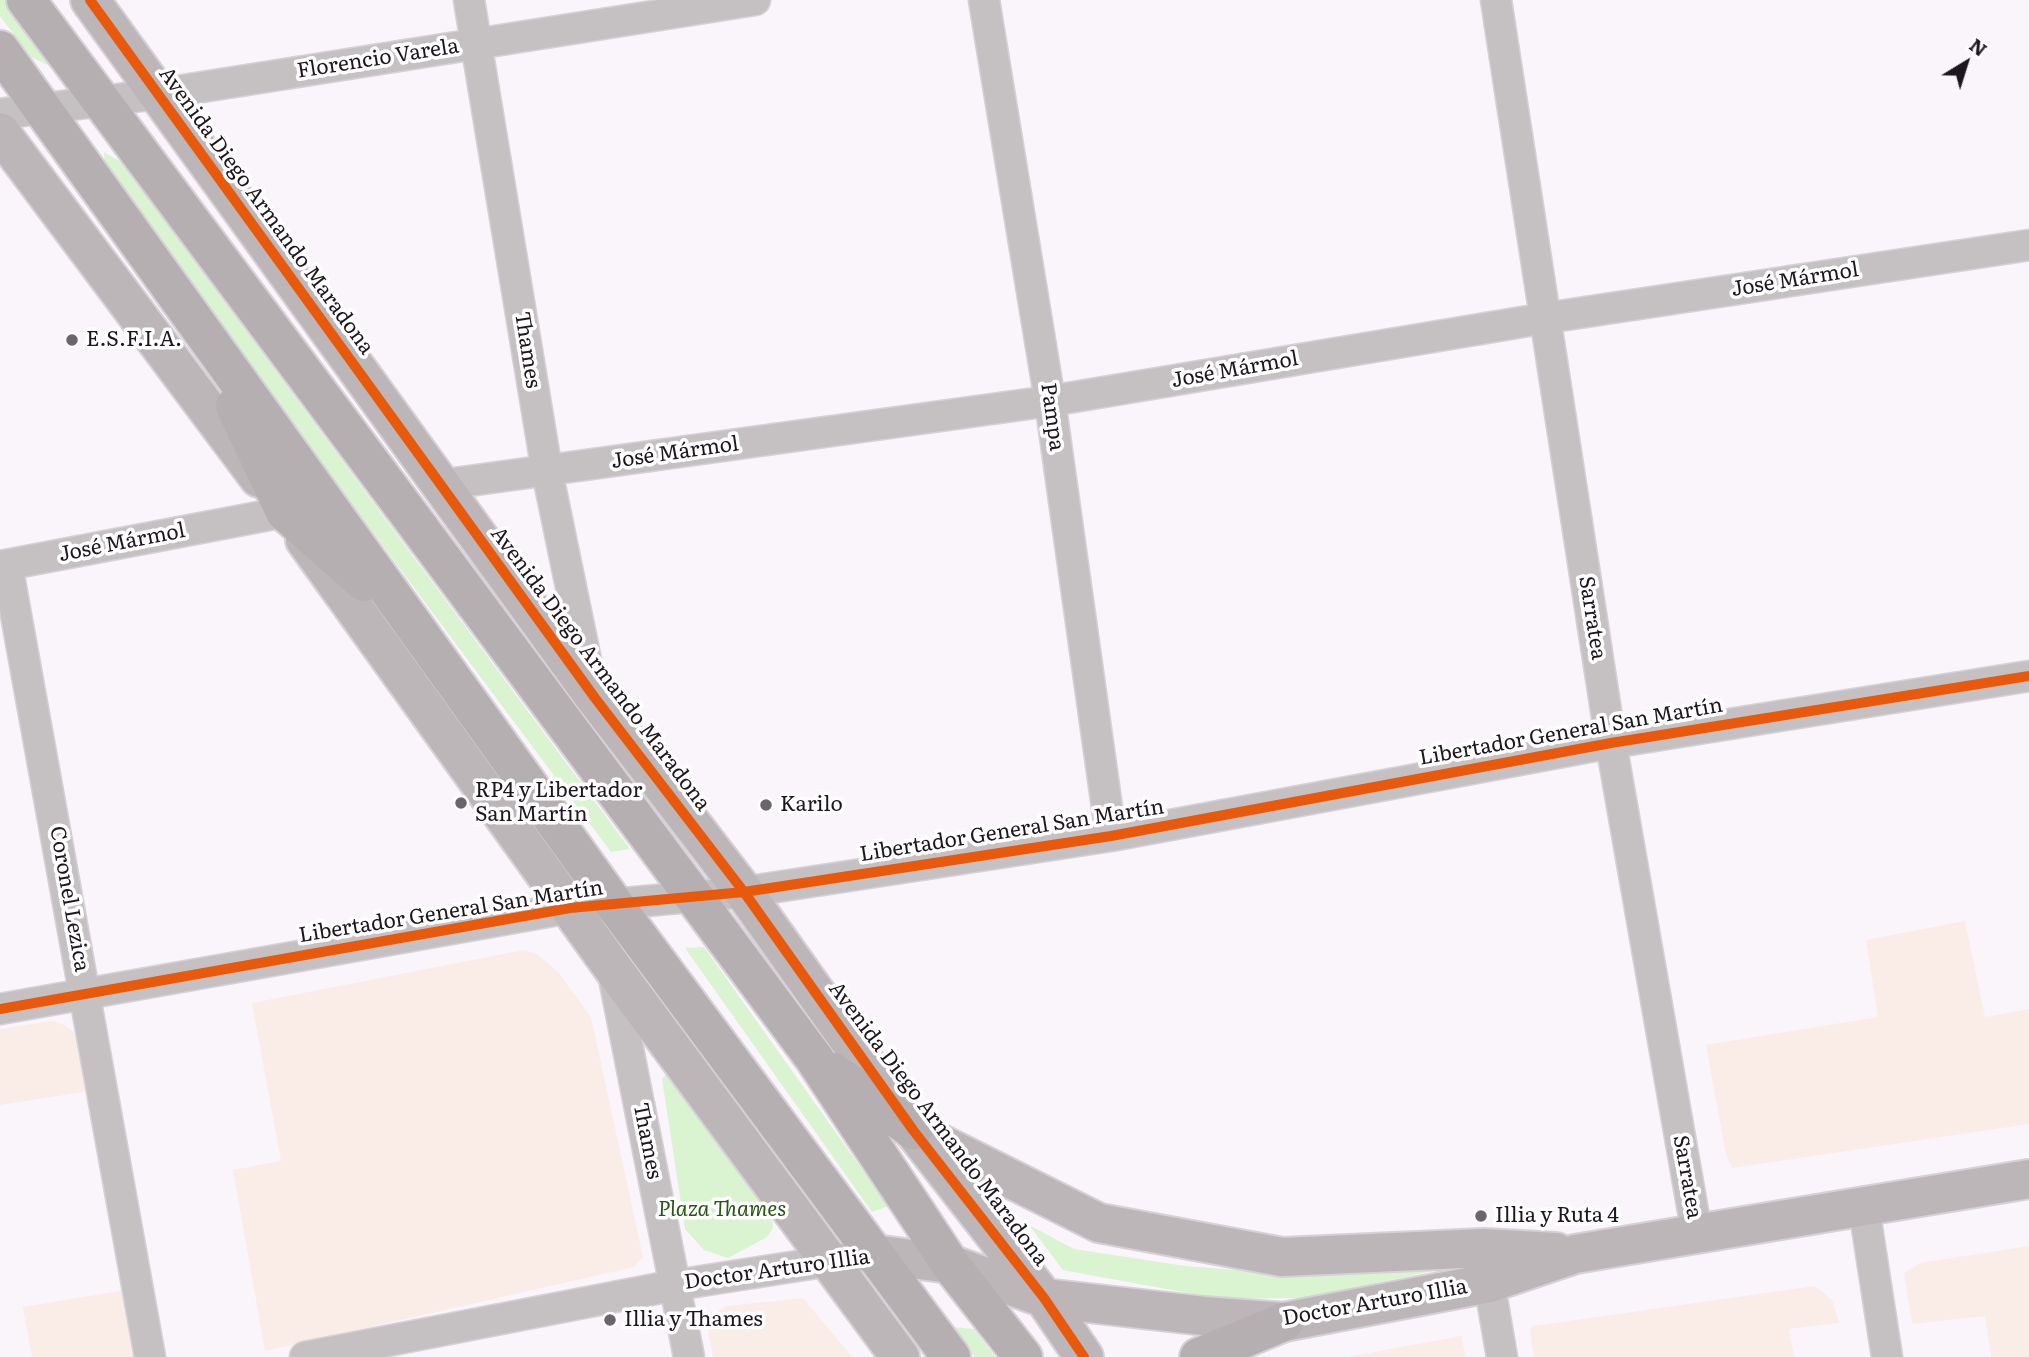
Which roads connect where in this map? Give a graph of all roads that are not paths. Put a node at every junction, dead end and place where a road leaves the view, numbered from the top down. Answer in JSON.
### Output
{"nodes":[{"id":1,"x":26,"y":0,"type":"edge"},
{"id":2,"x":90,"y":0,"type":"edge"},
{"id":3,"x":469,"y":0,"type":"edge"},
{"id":4,"x":755,"y":0,"type":"edge"},
{"id":5,"x":984,"y":0,"type":"edge"},
{"id":6,"x":1496,"y":0,"type":"edge"},
{"id":7,"x":476,"y":43,"type":"junction"},
{"id":8,"x":0,"y":50,"type":"edge"},
{"id":9,"x":158,"y":94,"type":"junction"},
{"id":10,"x":100,"y":101,"type":"junction"},
{"id":11,"x":43,"y":108,"type":"junction"},
{"id":12,"x":0,"y":114,"type":"edge"},
{"id":13,"x":0,"y":132,"type":"edge"},
{"id":14,"x":2029,"y":245,"type":"edge"},
{"id":15,"x":194,"y":318,"type":"junction"},
{"id":16,"x":1546,"y":318,"type":"junction"},
{"id":17,"x":1051,"y":401,"type":"junction"},
{"id":18,"x":548,"y":471,"type":"junction"},
{"id":19,"x":440,"y":485,"type":"junction"},
{"id":20,"x":285,"y":512,"type":"junction"},
{"id":21,"x":4,"y":566,"type":"edge"},
{"id":22,"x":415,"y":627,"type":"junction"},
{"id":23,"x":2029,"y":676,"type":"edge"},
{"id":24,"x":594,"y":698,"type":"junction"},
{"id":25,"x":1611,"y":743,"type":"junction"},
{"id":26,"x":1111,"y":836,"type":"junction"},
{"id":27,"x":744,"y":892,"type":"junction"},
{"id":28,"x":693,"y":897,"type":"junction"},
{"id":29,"x":614,"y":904,"type":"junction"},
{"id":30,"x":570,"y":908,"type":"junction"},
{"id":31,"x":612,"y":967,"type":"junction"},
{"id":32,"x":86,"y":993,"type":"junction"},
{"id":33,"x":0,"y":1009,"type":"edge"},
{"id":34,"x":814,"y":1058,"type":"junction"},
{"id":35,"x":913,"y":1130,"type":"junction"},
{"id":36,"x":2029,"y":1179,"type":"edge"},
{"id":37,"x":1864,"y":1208,"type":"junction"},
{"id":38,"x":1697,"y":1234,"type":"junction"},
{"id":39,"x":874,"y":1254,"type":"junction"},
{"id":40,"x":827,"y":1261,"type":"junction"},
{"id":41,"x":950,"y":1264,"type":"junction"},
{"id":42,"x":1486,"y":1265,"type":"junction"},
{"id":43,"x":676,"y":1285,"type":"junction"},
{"id":44,"x":1044,"y":1298,"type":"junction"},
{"id":45,"x":1284,"y":1322,"type":"junction"},
{"id":46,"x":150,"y":1357,"type":"edge"},
{"id":47,"x":305,"y":1357,"type":"edge"},
{"id":48,"x":689,"y":1357,"type":"edge"},
{"id":49,"x":900,"y":1357,"type":"edge"},
{"id":50,"x":951,"y":1357,"type":"edge"},
{"id":51,"x":1023,"y":1357,"type":"edge"},
{"id":52,"x":1084,"y":1357,"type":"edge"},
{"id":53,"x":1199,"y":1357,"type":"edge"},
{"id":54,"x":1502,"y":1357,"type":"edge"},
{"id":55,"x":1887,"y":1357,"type":"edge"}],
"edges":[{"from":1,"to":10,"type":"main road"},
{"from":2,"to":9,"type":"street","name":"Avenida Diego Armando Maradona"},
{"from":3,"to":7,"type":"street","name":"Thames"},
{"from":4,"to":7,"type":"street","name":"Florencio Varela"},
{"from":5,"to":17,"type":"street","name":"Pampa"},
{"from":6,"to":16,"type":"street","name":"Sarratea"},
{"from":7,"to":9,"type":"street","name":"Florencio Varela"},
{"from":7,"to":18,"type":"street","name":"Thames"},
{"from":8,"to":11,"type":"main road"},
{"from":9,"to":10,"type":"street","name":"Florencio Varela"},
{"from":9,"to":19,"type":"street","name":"Avenida Diego Armando Maradona"},
{"from":10,"to":11,"type":"street","name":"Florencio Varela"},
{"from":10,"to":28,"type":"main road"},
{"from":11,"to":12,"type":"street","name":"Florencio Varela"},
{"from":11,"to":15,"type":"main road"},
{"from":13,"to":20,"type":"street"},
{"from":14,"to":16,"type":"street","name":"José Mármol"},
{"from":15,"to":20,"type":"main road"},
{"from":15,"to":22,"type":"main road"},
{"from":16,"to":17,"type":"street","name":"José Mármol"},
{"from":16,"to":25,"type":"street","name":"Sarratea"},
{"from":17,"to":18,"type":"street","name":"José Mármol"},
{"from":17,"to":26,"type":"street","name":"Pampa"},
{"from":18,"to":19,"type":"street","name":"José Mármol"},
{"from":18,"to":24,"type":"street","name":"Thames"},
{"from":19,"to":24,"type":"street","name":"Avenida Diego Armando Maradona"},
{"from":20,"to":21,"type":"street","name":"José Mármol"},
{"from":20,"to":22,"type":"main road"},
{"from":20,"to":30,"type":"street"},
{"from":21,"to":32,"type":"street","name":"Coronel Lezica"},
{"from":22,"to":29,"type":"main road"},
{"from":23,"to":25,"type":"street","name":"Libertador General San Martín"},
{"from":24,"to":27,"type":"street","name":"Avenida Diego Armando Maradona"},
{"from":25,"to":26,"type":"street","name":"Libertador General San Martín"},
{"from":25,"to":38,"type":"street","name":"Sarratea"},
{"from":26,"to":27,"type":"street","name":"Libertador General San Martín"},
{"from":27,"to":28,"type":"street","name":"Libertador General San Martín"},
{"from":27,"to":35,"type":"street","name":"Avenida Diego Armando Maradona"},
{"from":28,"to":29,"type":"street","name":"Libertador General San Martín"},
{"from":28,"to":34,"type":"main road"},
{"from":29,"to":30,"type":"street","name":"Libertador General San Martín"},
{"from":29,"to":39,"type":"main road"},
{"from":30,"to":31,"type":"street"},
{"from":30,"to":32,"type":"street","name":"Libertador General San Martín"},
{"from":31,"to":40,"type":"street"},
{"from":31,"to":43,"type":"street","name":"Thames"},
{"from":32,"to":33,"type":"street","name":"Libertador General San Martín"},
{"from":32,"to":46,"type":"street","name":"Coronel Lezica"},
{"from":34,"to":35,"type":"main road"},
{"from":34,"to":41,"type":"main road"},
{"from":35,"to":42,"type":"street","name":"Doctor Arturo Illia"},
{"from":35,"to":44,"type":"street","name":"Avenida Diego Armando Maradona"},
{"from":36,"to":37,"type":"street","name":"Doctor Arturo Illia"},
{"from":37,"to":38,"type":"street","name":"Doctor Arturo Illia"},
{"from":37,"to":55,"type":"street"},
{"from":38,"to":42,"type":"street","name":"Doctor Arturo Illia"},
{"from":39,"to":40,"type":"street","name":"Doctor Arturo Illia"},
{"from":39,"to":41,"type":"street","name":"Doctor Arturo Illia"},
{"from":39,"to":50,"type":"main road"},
{"from":40,"to":43,"type":"street","name":"Doctor Arturo Illia"},
{"from":40,"to":49,"type":"street"},
{"from":41,"to":44,"type":"street","name":"Doctor Arturo Illia"},
{"from":41,"to":51,"type":"main road"},
{"from":42,"to":45,"type":"street","name":"Doctor Arturo Illia"},
{"from":42,"to":54,"type":"street"},
{"from":43,"to":47,"type":"street","name":"Doctor Arturo Illia"},
{"from":43,"to":48,"type":"street","name":"Thames"},
{"from":44,"to":45,"type":"street","name":"Doctor Arturo Illia"},
{"from":44,"to":52,"type":"street","name":"Avenida Diego Armando Maradona"},
{"from":45,"to":53,"type":"main road"}]}
